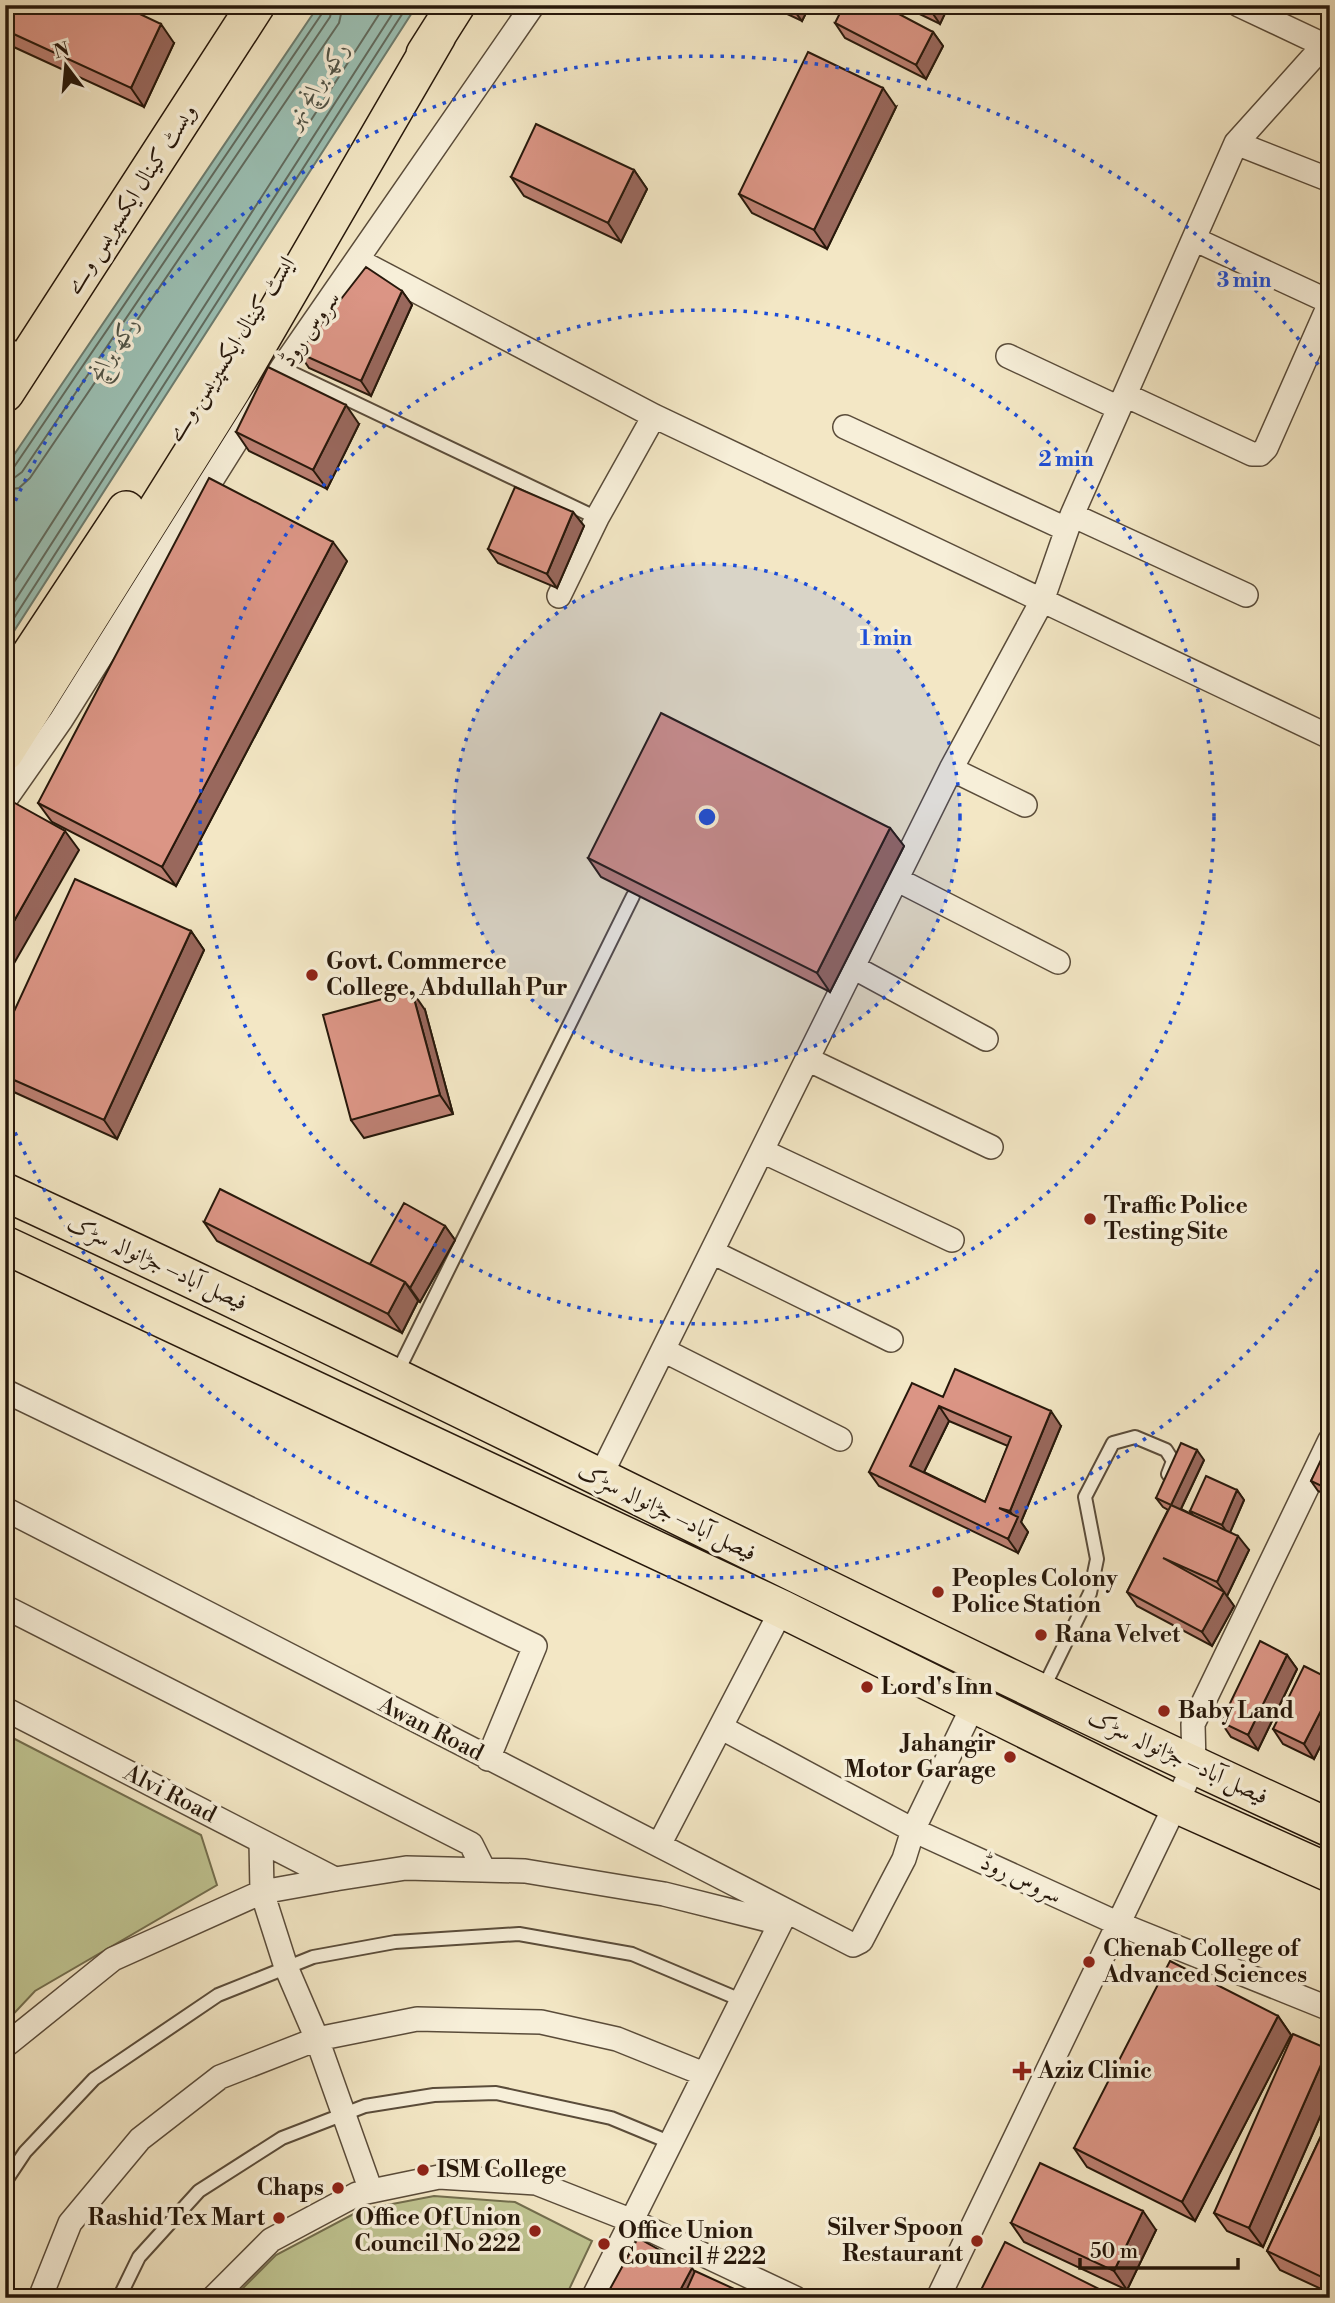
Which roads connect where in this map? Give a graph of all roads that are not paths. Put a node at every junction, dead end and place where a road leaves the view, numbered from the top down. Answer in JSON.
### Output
{"nodes":[{"id":1,"x":257,"y":5,"type":"edge"},
{"id":2,"x":456,"y":5,"type":"edge"},
{"id":3,"x":533,"y":5,"type":"edge"},
{"id":4,"x":1239,"y":5,"type":"edge"},
{"id":5,"x":437,"y":36,"type":"junction"},
{"id":6,"x":1327,"y":47,"type":"edge"},
{"id":7,"x":1236,"y":143,"type":"junction"},
{"id":8,"x":163,"y":150,"type":"junction"},
{"id":9,"x":1330,"y":180,"type":"edge"},
{"id":10,"x":1196,"y":240,"type":"junction"},
{"id":11,"x":359,"y":261,"type":"junction"},
{"id":12,"x":1330,"y":303,"type":"edge"},
{"id":13,"x":6,"y":350,"type":"edge"},
{"id":14,"x":1008,"y":356,"type":"dead end"},
{"id":15,"x":282,"y":368,"type":"junction"},
{"id":16,"x":5,"y":393,"type":"edge"},
{"id":17,"x":1122,"y":402,"type":"junction"},
{"id":18,"x":654,"y":416,"type":"junction"},
{"id":19,"x":845,"y":427,"type":"dead end"},
{"id":20,"x":597,"y":518,"type":"junction"},
{"id":21,"x":1069,"y":522,"type":"junction"},
{"id":22,"x":1246,"y":595,"type":"dead end"},
{"id":23,"x":559,"y":596,"type":"dead end"},
{"id":24,"x":1042,"y":601,"type":"junction"},
{"id":25,"x":5,"y":693,"type":"edge"},
{"id":26,"x":1330,"y":737,"type":"edge"},
{"id":27,"x":5,"y":752,"type":"edge"},
{"id":28,"x":951,"y":769,"type":"junction"},
{"id":29,"x":5,"y":800,"type":"edge"},
{"id":30,"x":1025,"y":805,"type":"dead end"},
{"id":31,"x":896,"y":879,"type":"junction"},
{"id":32,"x":633,"y":896,"type":"edge"},
{"id":33,"x":1058,"y":962,"type":"dead end"},
{"id":34,"x":853,"y":967,"type":"junction"},
{"id":35,"x":986,"y":1039,"type":"dead end"},
{"id":36,"x":807,"y":1059,"type":"junction"},
{"id":37,"x":991,"y":1147,"type":"dead end"},
{"id":38,"x":762,"y":1151,"type":"junction"},
{"id":39,"x":5,"y":1192,"type":"edge"},
{"id":40,"x":952,"y":1240,"type":"dead end"},
{"id":41,"x":712,"y":1252,"type":"junction"},
{"id":42,"x":8,"y":1255,"type":"edge"},
{"id":43,"x":891,"y":1340,"type":"dead end"},
{"id":44,"x":663,"y":1350,"type":"junction"},
{"id":45,"x":394,"y":1378,"type":"junction"},
{"id":46,"x":5,"y":1391,"type":"edge"},
{"id":47,"x":840,"y":1439,"type":"dead end"},
{"id":48,"x":1330,"y":1440,"type":"edge"},
{"id":49,"x":599,"y":1479,"type":"junction"},
{"id":50,"x":1165,"y":1483,"type":"edge"},
{"id":51,"x":5,"y":1509,"type":"edge"},
{"id":52,"x":5,"y":1608,"type":"edge"},
{"id":53,"x":782,"y":1609,"type":"junction"},
{"id":54,"x":1041,"y":1692,"type":"junction"},
{"id":55,"x":973,"y":1706,"type":"junction"},
{"id":56,"x":5,"y":1709,"type":"edge"},
{"id":57,"x":722,"y":1728,"type":"junction"},
{"id":58,"x":488,"y":1759,"type":"junction"},
{"id":59,"x":1194,"y":1765,"type":"junction"},
{"id":60,"x":1176,"y":1804,"type":"junction"},
{"id":61,"x":1330,"y":1828,"type":"edge"},
{"id":62,"x":912,"y":1830,"type":"junction"},
{"id":63,"x":261,"y":1842,"type":"junction"},
{"id":64,"x":659,"y":1845,"type":"junction"},
{"id":65,"x":484,"y":1870,"type":"junction"},
{"id":66,"x":1330,"y":1873,"type":"edge"},
{"id":67,"x":335,"y":1879,"type":"junction"},
{"id":68,"x":262,"y":1892,"type":"junction"},
{"id":69,"x":783,"y":1916,"type":"junction"},
{"id":70,"x":1119,"y":1924,"type":"junction"},
{"id":71,"x":286,"y":1967,"type":"junction"},
{"id":72,"x":741,"y":2000,"type":"junction"},
{"id":73,"x":1330,"y":2009,"type":"edge"},
{"id":74,"x":317,"y":2039,"type":"junction"},
{"id":75,"x":5,"y":2046,"type":"edge"},
{"id":76,"x":704,"y":2074,"type":"junction"},
{"id":77,"x":343,"y":2113,"type":"junction"},
{"id":78,"x":669,"y":2142,"type":"junction"},
{"id":79,"x":5,"y":2182,"type":"edge"},
{"id":80,"x":371,"y":2191,"type":"junction"},
{"id":81,"x":630,"y":2220,"type":"junction"},
{"id":82,"x":40,"y":2298,"type":"edge"},
{"id":83,"x":118,"y":2298,"type":"edge"},
{"id":84,"x":213,"y":2298,"type":"edge"},
{"id":85,"x":593,"y":2298,"type":"edge"},
{"id":86,"x":795,"y":2298,"type":"edge"},
{"id":87,"x":938,"y":2298,"type":"edge"}],
"edges":[{"from":1,"to":8,"type":"main road","name":"ویسٹ کینال ایکسپریس وے"},
{"from":2,"to":5,"type":"main road","name":"ایسٹ کینال ایکسپریس وے"},
{"from":3,"to":11,"type":"street","name":"سروس روڈ"},
{"from":4,"to":6,"type":"street"},
{"from":5,"to":25,"type":"main road","name":"ایسٹ کینال ایکسپریس وے"},
{"from":5,"to":27,"type":"main road"},
{"from":6,"to":7,"type":"street"},
{"from":7,"to":9,"type":"street"},
{"from":7,"to":10,"type":"street"},
{"from":8,"to":13,"type":"main road"},
{"from":8,"to":16,"type":"main road","name":"ویسٹ کینال ایکسپریس وے"},
{"from":10,"to":12,"type":"street"},
{"from":10,"to":17,"type":"street"},
{"from":11,"to":15,"type":"street","name":"سروس روڈ"},
{"from":11,"to":18,"type":"street"},
{"from":12,"to":17,"type":"street"},
{"from":14,"to":17,"type":"street"},
{"from":15,"to":20,"type":"lane"},
{"from":15,"to":29,"type":"street","name":"سروس روڈ"},
{"from":17,"to":21,"type":"street"},
{"from":18,"to":20,"type":"street"},
{"from":18,"to":24,"type":"street"},
{"from":19,"to":21,"type":"street"},
{"from":20,"to":23,"type":"street"},
{"from":21,"to":22,"type":"street"},
{"from":21,"to":24,"type":"street"},
{"from":24,"to":26,"type":"street"},
{"from":24,"to":28,"type":"street"},
{"from":28,"to":30,"type":"street"},
{"from":28,"to":31,"type":"street"},
{"from":31,"to":33,"type":"street"},
{"from":31,"to":34,"type":"street"},
{"from":32,"to":45,"type":"lane"},
{"from":34,"to":35,"type":"street"},
{"from":34,"to":36,"type":"street"},
{"from":36,"to":37,"type":"street"},
{"from":36,"to":38,"type":"street"},
{"from":38,"to":40,"type":"street"},
{"from":38,"to":41,"type":"street"},
{"from":39,"to":45,"type":"main road","name":"فیصل آباد– جڑانوالہ سڑک"},
{"from":41,"to":43,"type":"street"},
{"from":41,"to":44,"type":"street"},
{"from":42,"to":53,"type":"main road","name":"فیصل آباد– جڑانوالہ سڑک"},
{"from":44,"to":47,"type":"street"},
{"from":44,"to":49,"type":"street"},
{"from":45,"to":49,"type":"main road","name":"فیصل آباد– جڑانوالہ سڑک"},
{"from":46,"to":58,"type":"street"},
{"from":48,"to":59,"type":"street"},
{"from":49,"to":54,"type":"main road","name":"فیصل آباد– جڑانوالہ سڑک"},
{"from":50,"to":54,"type":"lane"},
{"from":51,"to":58,"type":"street","name":"Awan Road"},
{"from":52,"to":65,"type":"street"},
{"from":53,"to":55,"type":"main road","name":"فیصل آباد– جڑانوالہ سڑک"},
{"from":53,"to":57,"type":"street"},
{"from":54,"to":59,"type":"main road","name":"فیصل آباد– جڑانوالہ سڑک"},
{"from":55,"to":60,"type":"main road","name":"فیصل آباد– جڑانوالہ سڑک"},
{"from":55,"to":62,"type":"street"},
{"from":56,"to":63,"type":"street","name":"Alvi Road"},
{"from":57,"to":62,"type":"street","name":"سروس روڈ"},
{"from":57,"to":64,"type":"street"},
{"from":58,"to":64,"type":"street","name":"Awan Road"},
{"from":59,"to":60,"type":"street"},
{"from":59,"to":61,"type":"main road","name":"فیصل آباد– جڑانوالہ سڑک"},
{"from":60,"to":66,"type":"main road","name":"فیصل آباد– جڑانوالہ سڑک"},
{"from":60,"to":70,"type":"street"},
{"from":62,"to":69,"type":"street","name":"Awan Road"},
{"from":62,"to":70,"type":"street","name":"سروس روڈ"},
{"from":63,"to":67,"type":"street","name":"Alvi Road"},
{"from":63,"to":68,"type":"street"},
{"from":64,"to":69,"type":"street","name":"Awan Road"},
{"from":65,"to":67,"type":"street"},
{"from":65,"to":69,"type":"street"},
{"from":67,"to":68,"type":"street"},
{"from":68,"to":71,"type":"street"},
{"from":68,"to":75,"type":"street"},
{"from":69,"to":72,"type":"street"},
{"from":70,"to":73,"type":"street","name":"سروس روڈ"},
{"from":70,"to":87,"type":"street"},
{"from":71,"to":72,"type":"lane"},
{"from":71,"to":74,"type":"street"},
{"from":71,"to":79,"type":"lane"},
{"from":72,"to":76,"type":"street"},
{"from":74,"to":76,"type":"street"},
{"from":74,"to":77,"type":"street"},
{"from":74,"to":82,"type":"street"},
{"from":76,"to":78,"type":"street"},
{"from":77,"to":78,"type":"lane"},
{"from":77,"to":80,"type":"street"},
{"from":77,"to":83,"type":"lane"},
{"from":78,"to":81,"type":"street"},
{"from":80,"to":81,"type":"street"},
{"from":80,"to":84,"type":"street"},
{"from":81,"to":85,"type":"street"},
{"from":81,"to":86,"type":"street"}]}
